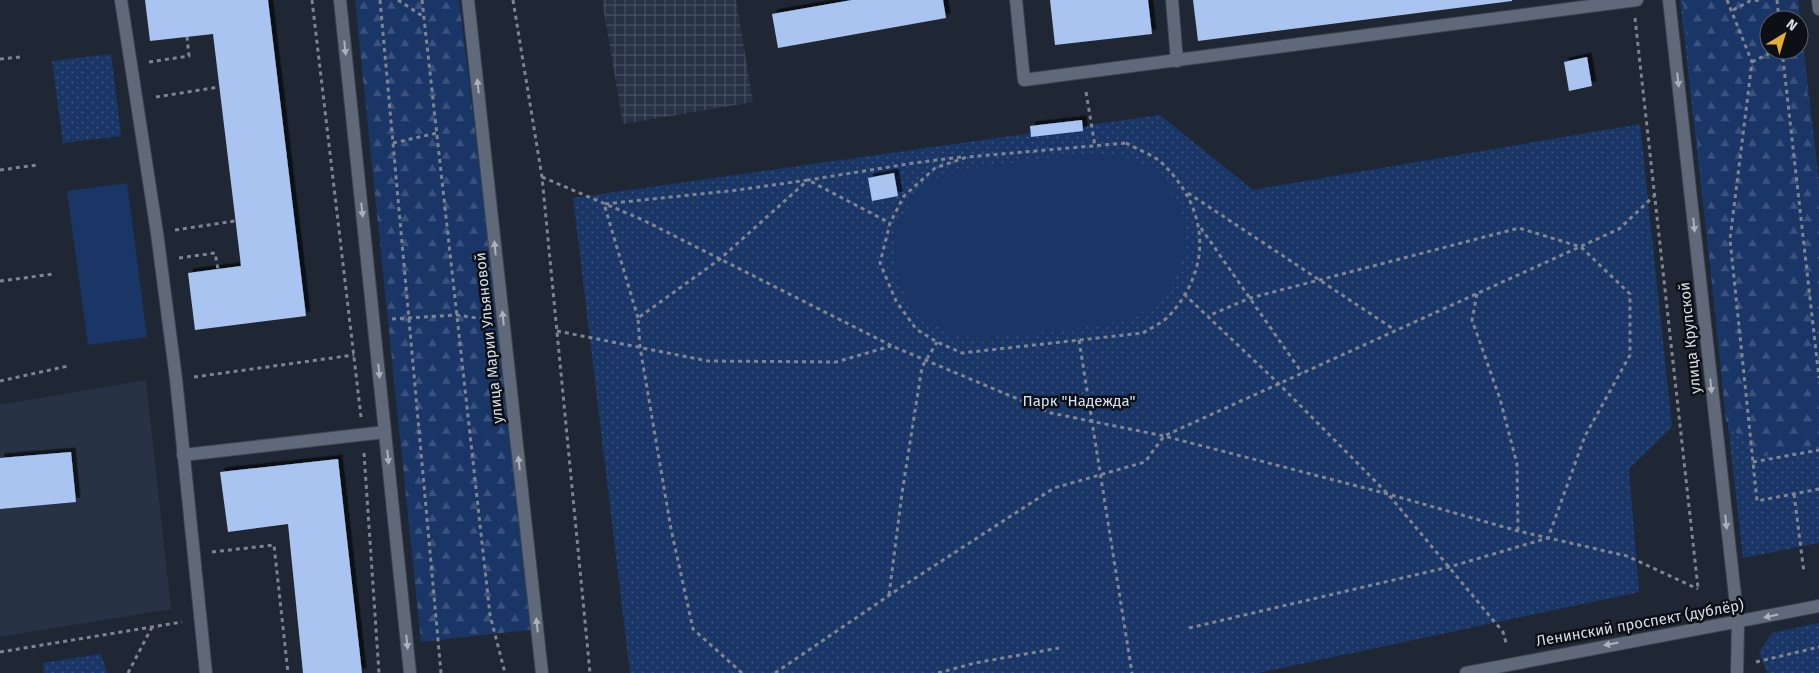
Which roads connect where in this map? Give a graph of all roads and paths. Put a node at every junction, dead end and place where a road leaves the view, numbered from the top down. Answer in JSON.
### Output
{"nodes":[{"id":1,"x":121,"y":0,"type":"edge"},
{"id":2,"x":312,"y":0,"type":"edge"},
{"id":3,"x":340,"y":0,"type":"edge"},
{"id":4,"x":380,"y":0,"type":"edge"},
{"id":5,"x":398,"y":0,"type":"edge"},
{"id":6,"x":422,"y":0,"type":"edge"},
{"id":7,"x":468,"y":0,"type":"edge"},
{"id":8,"x":513,"y":0,"type":"edge"},
{"id":9,"x":1016,"y":0,"type":"edge"},
{"id":10,"x":1172,"y":0,"type":"edge"},
{"id":11,"x":1633,"y":0,"type":"edge"},
{"id":12,"x":1637,"y":0,"type":"edge"},
{"id":13,"x":1669,"y":0,"type":"edge"},
{"id":14,"x":1727,"y":0,"type":"edge"},
{"id":15,"x":1761,"y":0,"type":"edge"},
{"id":16,"x":1818,"y":0,"type":"edge"},
{"id":17,"x":1819,"y":9,"type":"edge"},
{"id":18,"x":1733,"y":10,"type":"junction"},
{"id":19,"x":424,"y":17,"type":"junction"},
{"id":20,"x":187,"y":37,"type":"dead end"},
{"id":21,"x":21,"y":57,"type":"dead end"},
{"id":22,"x":1759,"y":58,"type":"edge"},
{"id":23,"x":0,"y":59,"type":"edge"},
{"id":24,"x":1783,"y":60,"type":"edge"},
{"id":25,"x":1177,"y":61,"type":"junction"},
{"id":26,"x":1752,"y":62,"type":"junction"},
{"id":27,"x":131,"y":65,"type":"junction"},
{"id":28,"x":1082,"y":73,"type":"junction"},
{"id":29,"x":220,"y":87,"type":"dead end"},
{"id":30,"x":136,"y":101,"type":"junction"},
{"id":31,"x":437,"y":133,"type":"junction"},
{"id":32,"x":393,"y":143,"type":"junction"},
{"id":33,"x":1095,"y":146,"type":"junction"},
{"id":34,"x":967,"y":157,"type":"junction"},
{"id":35,"x":37,"y":165,"type":"dead end"},
{"id":36,"x":0,"y":170,"type":"edge"},
{"id":37,"x":542,"y":177,"type":"junction"},
{"id":38,"x":808,"y":180,"type":"junction"},
{"id":39,"x":1187,"y":193,"type":"junction"},
{"id":40,"x":1655,"y":195,"type":"junction"},
{"id":41,"x":604,"y":204,"type":"junction"},
{"id":42,"x":235,"y":220,"type":"dead end"},
{"id":43,"x":890,"y":223,"type":"junction"},
{"id":44,"x":1200,"y":227,"type":"junction"},
{"id":45,"x":157,"y":233,"type":"junction"},
{"id":46,"x":1582,"y":246,"type":"junction"},
{"id":47,"x":720,"y":259,"type":"junction"},
{"id":48,"x":161,"y":260,"type":"junction"},
{"id":49,"x":218,"y":269,"type":"dead end"},
{"id":50,"x":54,"y":274,"type":"dead end"},
{"id":51,"x":1318,"y":279,"type":"junction"},
{"id":52,"x":0,"y":281,"type":"edge"},
{"id":53,"x":1184,"y":294,"type":"junction"},
{"id":54,"x":1477,"y":294,"type":"junction"},
{"id":55,"x":1250,"y":298,"type":"junction"},
{"id":56,"x":457,"y":315,"type":"junction"},
{"id":57,"x":1208,"y":316,"type":"junction"},
{"id":58,"x":408,"y":318,"type":"junction"},
{"id":59,"x":638,"y":318,"type":"junction"},
{"id":60,"x":374,"y":320,"type":"junction"},
{"id":61,"x":503,"y":322,"type":"junction"},
{"id":62,"x":557,"y":331,"type":"junction"},
{"id":63,"x":1396,"y":331,"type":"junction"},
{"id":64,"x":1079,"y":340,"type":"junction"},
{"id":65,"x":937,"y":342,"type":"junction"},
{"id":66,"x":640,"y":346,"type":"junction"},
{"id":67,"x":892,"y":346,"type":"junction"},
{"id":68,"x":354,"y":355,"type":"junction"},
{"id":69,"x":926,"y":361,"type":"junction"},
{"id":70,"x":68,"y":366,"type":"dead end"},
{"id":71,"x":1302,"y":373,"type":"junction"},
{"id":72,"x":1819,"y":378,"type":"edge"},
{"id":73,"x":176,"y":379,"type":"junction"},
{"id":74,"x":0,"y":381,"type":"edge"},
{"id":75,"x":1279,"y":384,"type":"junction"},
{"id":76,"x":1093,"y":422,"type":"junction"},
{"id":77,"x":385,"y":432,"type":"junction"},
{"id":78,"x":363,"y":434,"type":"junction"},
{"id":79,"x":1164,"y":436,"type":"junction"},
{"id":80,"x":1819,"y":450,"type":"edge"},
{"id":81,"x":183,"y":455,"type":"junction"},
{"id":82,"x":1753,"y":462,"type":"junction"},
{"id":83,"x":1102,"y":474,"type":"junction"},
{"id":84,"x":1819,"y":489,"type":"edge"},
{"id":85,"x":1388,"y":494,"type":"junction"},
{"id":86,"x":1794,"y":494,"type":"junction"},
{"id":87,"x":1518,"y":531,"type":"junction"},
{"id":88,"x":1548,"y":538,"type":"junction"},
{"id":89,"x":193,"y":554,"type":"junction"},
{"id":90,"x":1449,"y":567,"type":"junction"},
{"id":91,"x":1804,"y":573,"type":"dead end"},
{"id":92,"x":888,"y":596,"type":"junction"},
{"id":93,"x":1819,"y":606,"type":"edge"},
{"id":94,"x":200,"y":619,"type":"junction"},
{"id":95,"x":1738,"y":622,"type":"junction"},
{"id":96,"x":152,"y":627,"type":"junction"},
{"id":97,"x":1189,"y":628,"type":"dead end"},
{"id":98,"x":1503,"y":632,"type":"dead end"},
{"id":99,"x":1819,"y":647,"type":"edge"},
{"id":100,"x":1059,"y":648,"type":"dead end"},
{"id":101,"x":0,"y":652,"type":"edge"},
{"id":102,"x":1738,"y":670,"type":"edge"},
{"id":103,"x":128,"y":673,"type":"edge"},
{"id":104,"x":206,"y":673,"type":"edge"},
{"id":105,"x":288,"y":673,"type":"edge"},
{"id":106,"x":379,"y":673,"type":"edge"},
{"id":107,"x":410,"y":673,"type":"edge"},
{"id":108,"x":441,"y":673,"type":"edge"},
{"id":109,"x":506,"y":673,"type":"edge"},
{"id":110,"x":542,"y":673,"type":"edge"},
{"id":111,"x":590,"y":673,"type":"edge"},
{"id":112,"x":742,"y":673,"type":"edge"},
{"id":113,"x":775,"y":673,"type":"edge"},
{"id":114,"x":938,"y":673,"type":"edge"},
{"id":115,"x":1132,"y":673,"type":"edge"},
{"id":116,"x":1466,"y":673,"type":"edge"}],
"edges":[{"from":1,"to":27,"type":"street"},
{"from":2,"to":68,"type":"path"},
{"from":3,"to":60,"type":"street","one_way":true},
{"from":4,"to":32,"type":"path"},
{"from":5,"to":19,"type":"path"},
{"from":6,"to":19,"type":"path"},
{"from":61,"to":7,"type":"street","name":"улица Марии Ульяновой","one_way":true},
{"from":8,"to":37,"type":"path"},
{"from":9,"to":28,"type":"street"},
{"from":10,"to":25,"type":"street"},
{"from":11,"to":12,"type":"street"},
{"from":11,"to":25,"type":"street"},
{"from":11,"to":40,"type":"path"},
{"from":13,"to":95,"type":"street","name":"улица Крупской","one_way":true},
{"from":14,"to":18,"type":"path"},
{"from":15,"to":18,"type":"path"},
{"from":16,"to":17,"type":"street"},
{"from":18,"to":26,"type":"path"},
{"from":19,"to":31,"type":"path"},
{"from":20,"to":27,"type":"path"},
{"from":21,"to":23,"type":"path"},
{"from":22,"to":26,"type":"path"},
{"from":24,"to":72,"type":"path"},
{"from":25,"to":28,"type":"street"},
{"from":26,"to":82,"type":"path"},
{"from":27,"to":30,"type":"street"},
{"from":28,"to":33,"type":"path"},
{"from":29,"to":30,"type":"path"},
{"from":30,"to":45,"type":"street"},
{"from":31,"to":32,"type":"path"},
{"from":31,"to":56,"type":"path"},
{"from":32,"to":58,"type":"path"},
{"from":33,"to":34,"type":"path"},
{"from":33,"to":39,"type":"path"},
{"from":34,"to":38,"type":"path"},
{"from":34,"to":43,"type":"path"},
{"from":35,"to":36,"type":"path"},
{"from":37,"to":41,"type":"path"},
{"from":37,"to":62,"type":"path"},
{"from":38,"to":41,"type":"path"},
{"from":38,"to":43,"type":"path"},
{"from":38,"to":47,"type":"path"},
{"from":39,"to":44,"type":"path"},
{"from":39,"to":51,"type":"path"},
{"from":40,"to":46,"type":"path"},
{"from":40,"to":88,"type":"path"},
{"from":41,"to":47,"type":"path"},
{"from":41,"to":59,"type":"path"},
{"from":42,"to":45,"type":"path"},
{"from":43,"to":65,"type":"path"},
{"from":44,"to":53,"type":"path"},
{"from":44,"to":55,"type":"path"},
{"from":45,"to":48,"type":"street"},
{"from":46,"to":51,"type":"path"},
{"from":46,"to":54,"type":"path"},
{"from":46,"to":88,"type":"path"},
{"from":47,"to":59,"type":"path"},
{"from":47,"to":67,"type":"path"},
{"from":48,"to":49,"type":"path"},
{"from":48,"to":73,"type":"street"},
{"from":50,"to":52,"type":"path"},
{"from":51,"to":55,"type":"path"},
{"from":51,"to":63,"type":"path"},
{"from":53,"to":57,"type":"path"},
{"from":53,"to":64,"type":"path"},
{"from":54,"to":63,"type":"path"},
{"from":54,"to":87,"type":"path"},
{"from":55,"to":57,"type":"path"},
{"from":55,"to":71,"type":"path"},
{"from":56,"to":58,"type":"path"},
{"from":56,"to":61,"type":"path"},
{"from":56,"to":109,"type":"path"},
{"from":57,"to":75,"type":"path"},
{"from":58,"to":60,"type":"path"},
{"from":58,"to":108,"type":"path"},
{"from":59,"to":66,"type":"path"},
{"from":60,"to":77,"type":"street","one_way":true},
{"from":110,"to":61,"type":"street","name":"улица Марии Ульяновой","one_way":true},
{"from":62,"to":66,"type":"path"},
{"from":62,"to":111,"type":"path"},
{"from":63,"to":71,"type":"path"},
{"from":64,"to":65,"type":"path"},
{"from":64,"to":76,"type":"path"},
{"from":65,"to":69,"type":"path"},
{"from":66,"to":67,"type":"path"},
{"from":66,"to":112,"type":"path"},
{"from":67,"to":69,"type":"path"},
{"from":68,"to":73,"type":"path"},
{"from":68,"to":78,"type":"path"},
{"from":69,"to":76,"type":"path"},
{"from":69,"to":92,"type":"path"},
{"from":70,"to":74,"type":"path"},
{"from":71,"to":75,"type":"path"},
{"from":73,"to":81,"type":"street"},
{"from":75,"to":79,"type":"path"},
{"from":75,"to":85,"type":"path"},
{"from":76,"to":79,"type":"path"},
{"from":76,"to":83,"type":"path"},
{"from":77,"to":78,"type":"street"},
{"from":77,"to":107,"type":"street","one_way":true},
{"from":78,"to":81,"type":"street"},
{"from":78,"to":106,"type":"path"},
{"from":79,"to":83,"type":"path"},
{"from":79,"to":85,"type":"path"},
{"from":80,"to":82,"type":"path"},
{"from":81,"to":89,"type":"street"},
{"from":82,"to":86,"type":"path"},
{"from":83,"to":92,"type":"path"},
{"from":83,"to":115,"type":"path"},
{"from":84,"to":86,"type":"path"},
{"from":85,"to":87,"type":"path"},
{"from":85,"to":90,"type":"path"},
{"from":86,"to":91,"type":"path"},
{"from":87,"to":88,"type":"path"},
{"from":88,"to":90,"type":"path"},
{"from":89,"to":94,"type":"street"},
{"from":89,"to":105,"type":"path"},
{"from":90,"to":97,"type":"path"},
{"from":90,"to":98,"type":"path"},
{"from":92,"to":113,"type":"path"},
{"from":93,"to":95,"type":"street","name":"Ленинский проспект (дублёр)","one_way":true},
{"from":94,"to":96,"type":"path"},
{"from":94,"to":104,"type":"street"},
{"from":95,"to":102,"type":"street","name":"улица Крупской"},
{"from":95,"to":116,"type":"street","name":"Ленинский проспект (дублёр)","one_way":true},
{"from":96,"to":101,"type":"path"},
{"from":96,"to":103,"type":"path"},
{"from":99,"to":102,"type":"path"},
{"from":100,"to":114,"type":"path"}]}
